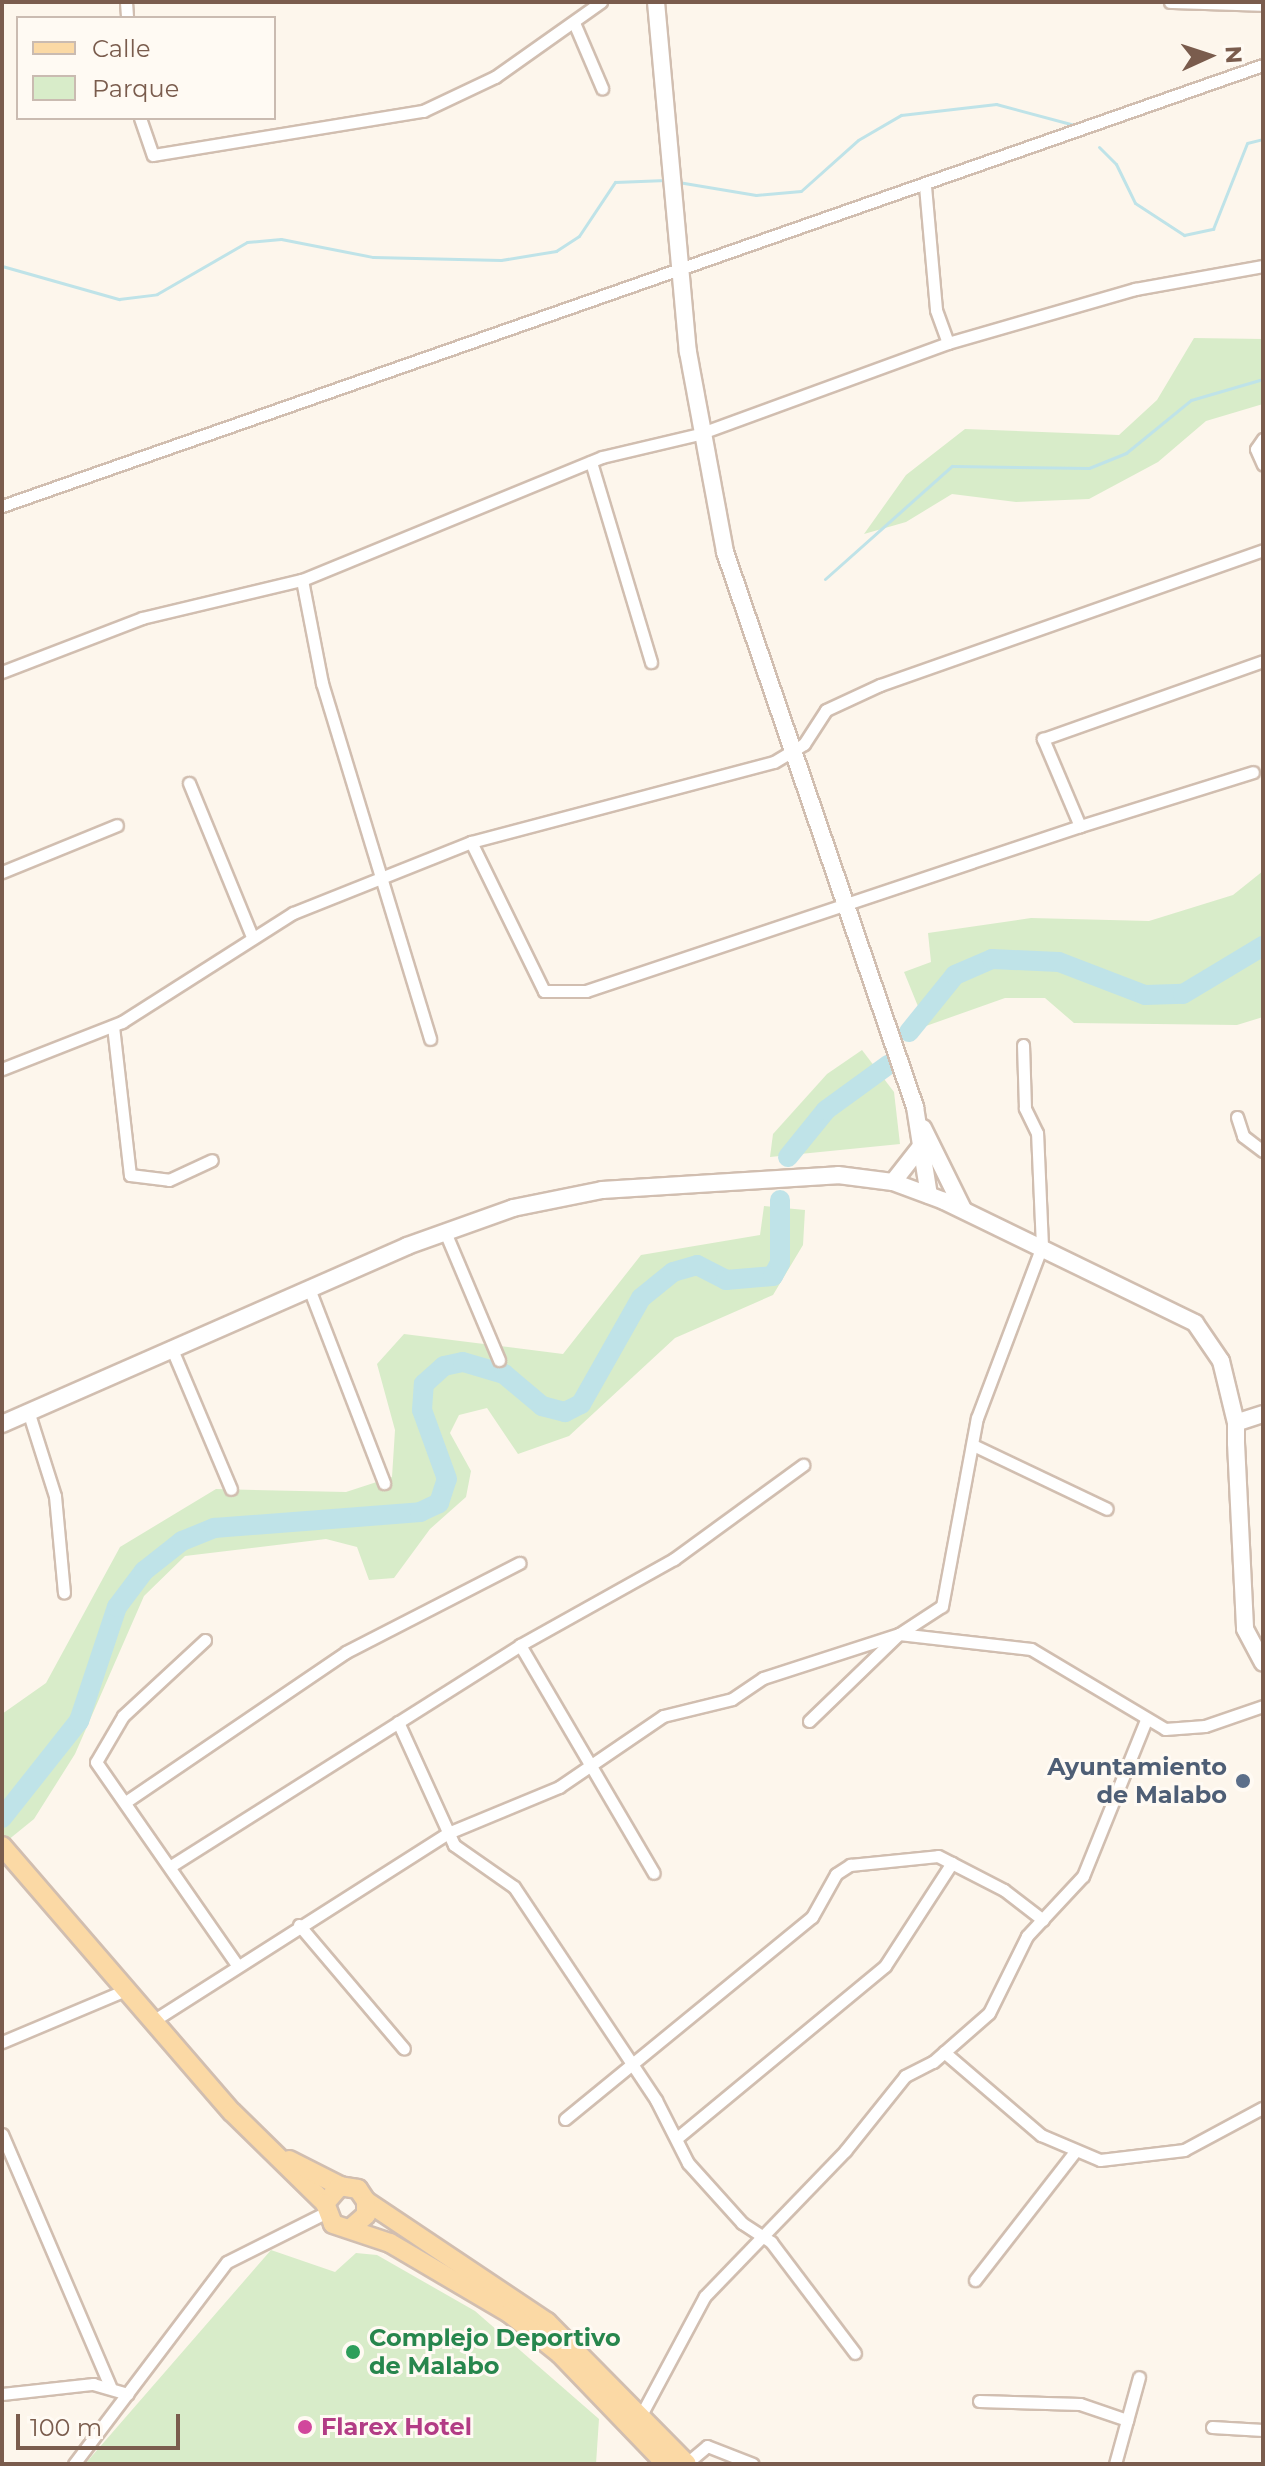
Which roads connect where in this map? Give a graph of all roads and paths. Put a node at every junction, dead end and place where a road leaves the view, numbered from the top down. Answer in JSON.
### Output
{"nodes":[{"id":1,"x":601,"y":2,"type":"edge"},
{"id":2,"x":656,"y":2,"type":"edge"},
{"id":3,"x":1170,"y":2,"type":"edge"},
{"id":4,"x":1224,"y":5,"type":"edge"},
{"id":5,"x":1263,"y":5,"type":"edge"},
{"id":6,"x":575,"y":25,"type":"junction"},
{"id":7,"x":1263,"y":65,"type":"edge"},
{"id":8,"x":602,"y":88,"type":"dead end"},
{"id":9,"x":141,"y":120,"type":"edge"},
{"id":10,"x":925,"y":186,"type":"junction"},
{"id":11,"x":678,"y":265,"type":"junction"},
{"id":12,"x":1263,"y":266,"type":"edge"},
{"id":13,"x":948,"y":343,"type":"junction"},
{"id":14,"x":699,"y":434,"type":"junction"},
{"id":15,"x":1263,"y":439,"type":"edge"},
{"id":16,"x":591,"y":462,"type":"junction"},
{"id":17,"x":1263,"y":465,"type":"edge"},
{"id":18,"x":2,"y":506,"type":"edge"},
{"id":19,"x":1263,"y":550,"type":"edge"},
{"id":20,"x":302,"y":580,"type":"junction"},
{"id":21,"x":1263,"y":661,"type":"edge"},
{"id":22,"x":651,"y":662,"type":"dead end"},
{"id":23,"x":2,"y":672,"type":"edge"},
{"id":24,"x":792,"y":753,"type":"junction"},
{"id":25,"x":1253,"y":772,"type":"dead end"},
{"id":26,"x":189,"y":783,"type":"dead end"},
{"id":27,"x":117,"y":825,"type":"dead end"},
{"id":28,"x":1080,"y":826,"type":"junction"},
{"id":29,"x":471,"y":842,"type":"junction"},
{"id":30,"x":2,"y":872,"type":"edge"},
{"id":31,"x":384,"y":879,"type":"junction"},
{"id":32,"x":844,"y":907,"type":"junction"},
{"id":33,"x":251,"y":934,"type":"junction"},
{"id":34,"x":113,"y":1026,"type":"junction"},
{"id":35,"x":430,"y":1039,"type":"dead end"},
{"id":36,"x":1023,"y":1045,"type":"dead end"},
{"id":37,"x":2,"y":1069,"type":"edge"},
{"id":38,"x":1237,"y":1117,"type":"dead end"},
{"id":39,"x":920,"y":1124,"type":"junction"},
{"id":40,"x":922,"y":1145,"type":"junction"},
{"id":41,"x":1263,"y":1151,"type":"edge"},
{"id":42,"x":212,"y":1160,"type":"dead end"},
{"id":43,"x":941,"y":1165,"type":"junction"},
{"id":44,"x":893,"y":1182,"type":"junction"},
{"id":45,"x":936,"y":1198,"type":"junction"},
{"id":46,"x":963,"y":1209,"type":"junction"},
{"id":47,"x":445,"y":1232,"type":"junction"},
{"id":48,"x":1042,"y":1246,"type":"junction"},
{"id":49,"x":310,"y":1291,"type":"junction"},
{"id":50,"x":171,"y":1347,"type":"junction"},
{"id":51,"x":499,"y":1360,"type":"dead end"},
{"id":52,"x":29,"y":1414,"type":"junction"},
{"id":53,"x":1263,"y":1414,"type":"edge"},
{"id":54,"x":1236,"y":1423,"type":"junction"},
{"id":55,"x":2,"y":1424,"type":"edge"},
{"id":56,"x":973,"y":1445,"type":"junction"},
{"id":57,"x":803,"y":1465,"type":"dead end"},
{"id":58,"x":384,"y":1483,"type":"dead end"},
{"id":59,"x":231,"y":1489,"type":"dead end"},
{"id":60,"x":1107,"y":1509,"type":"dead end"},
{"id":61,"x":519,"y":1563,"type":"dead end"},
{"id":62,"x":64,"y":1593,"type":"dead end"},
{"id":63,"x":899,"y":1634,"type":"junction"},
{"id":64,"x":205,"y":1640,"type":"dead end"},
{"id":65,"x":520,"y":1645,"type":"junction"},
{"id":66,"x":1263,"y":1663,"type":"edge"},
{"id":67,"x":1263,"y":1706,"type":"edge"},
{"id":68,"x":1146,"y":1720,"type":"junction"},
{"id":69,"x":809,"y":1721,"type":"dead end"},
{"id":70,"x":398,"y":1722,"type":"junction"},
{"id":71,"x":589,"y":1769,"type":"junction"},
{"id":72,"x":127,"y":1801,"type":"junction"},
{"id":73,"x":448,"y":1833,"type":"junction"},
{"id":74,"x":2,"y":1846,"type":"edge"},
{"id":75,"x":952,"y":1863,"type":"junction"},
{"id":76,"x":171,"y":1866,"type":"junction"},
{"id":77,"x":654,"y":1873,"type":"dead end"},
{"id":78,"x":1043,"y":1920,"type":"junction"},
{"id":79,"x":299,"y":1925,"type":"junction"},
{"id":80,"x":235,"y":1962,"type":"junction"},
{"id":81,"x":128,"y":1989,"type":"junction"},
{"id":82,"x":156,"y":2019,"type":"junction"},
{"id":83,"x":2,"y":2042,"type":"edge"},
{"id":84,"x":404,"y":2049,"type":"dead end"},
{"id":85,"x":944,"y":2052,"type":"junction"},
{"id":86,"x":633,"y":2067,"type":"junction"},
{"id":87,"x":1262,"y":2108,"type":"edge"},
{"id":88,"x":565,"y":2119,"type":"dead end"},
{"id":89,"x":2,"y":2134,"type":"edge"},
{"id":90,"x":677,"y":2138,"type":"junction"},
{"id":91,"x":1074,"y":2153,"type":"junction"},
{"id":92,"x":283,"y":2157,"type":"junction"},
{"id":93,"x":340,"y":2186,"type":"junction"},
{"id":94,"x":366,"y":2201,"type":"junction"},
{"id":95,"x":325,"y":2208,"type":"junction"},
{"id":96,"x":351,"y":2228,"type":"junction"},
{"id":97,"x":761,"y":2234,"type":"junction"},
{"id":98,"x":975,"y":2280,"type":"dead end"},
{"id":99,"x":855,"y":2353,"type":"dead end"},
{"id":100,"x":1139,"y":2377,"type":"dead end"},
{"id":101,"x":110,"y":2386,"type":"junction"},
{"id":102,"x":2,"y":2394,"type":"edge"},
{"id":103,"x":128,"y":2394,"type":"junction"},
{"id":104,"x":979,"y":2401,"type":"dead end"},
{"id":105,"x":640,"y":2417,"type":"junction"},
{"id":106,"x":1127,"y":2420,"type":"junction"},
{"id":107,"x":1212,"y":2427,"type":"dead end"},
{"id":108,"x":1263,"y":2430,"type":"edge"},
{"id":109,"x":74,"y":2464,"type":"edge"},
{"id":110,"x":666,"y":2464,"type":"edge"},
{"id":111,"x":687,"y":2464,"type":"edge"},
{"id":112,"x":753,"y":2464,"type":"edge"},
{"id":113,"x":1115,"y":2464,"type":"edge"}],
"edges":[{"from":1,"to":6,"type":"street"},
{"from":2,"to":11,"type":"street"},
{"from":3,"to":4,"type":"street"},
{"from":4,"to":5,"type":"street"},
{"from":6,"to":8,"type":"street"},
{"from":6,"to":9,"type":"street"},
{"from":7,"to":10,"type":"street"},
{"from":10,"to":11,"type":"street"},
{"from":10,"to":13,"type":"street"},
{"from":11,"to":14,"type":"street"},
{"from":11,"to":18,"type":"street"},
{"from":12,"to":13,"type":"street"},
{"from":13,"to":14,"type":"street"},
{"from":14,"to":16,"type":"street"},
{"from":14,"to":24,"type":"street"},
{"from":15,"to":17,"type":"street"},
{"from":16,"to":20,"type":"street"},
{"from":16,"to":22,"type":"street"},
{"from":19,"to":24,"type":"street"},
{"from":20,"to":23,"type":"street"},
{"from":20,"to":31,"type":"street"},
{"from":21,"to":28,"type":"street"},
{"from":24,"to":29,"type":"street"},
{"from":24,"to":32,"type":"street"},
{"from":25,"to":28,"type":"street"},
{"from":26,"to":33,"type":"street"},
{"from":27,"to":30,"type":"street"},
{"from":28,"to":32,"type":"street"},
{"from":29,"to":31,"type":"street"},
{"from":29,"to":32,"type":"street"},
{"from":31,"to":33,"type":"street"},
{"from":31,"to":35,"type":"street"},
{"from":32,"to":39,"type":"street"},
{"from":33,"to":34,"type":"street"},
{"from":34,"to":37,"type":"street"},
{"from":34,"to":42,"type":"street"},
{"from":36,"to":48,"type":"street"},
{"from":38,"to":41,"type":"street"},
{"from":39,"to":40,"type":"street"},
{"from":39,"to":43,"type":"street"},
{"from":40,"to":44,"type":"street"},
{"from":40,"to":45,"type":"street"},
{"from":43,"to":45,"type":"street"},
{"from":43,"to":46,"type":"street"},
{"from":44,"to":45,"type":"street"},
{"from":44,"to":47,"type":"street"},
{"from":45,"to":46,"type":"street"},
{"from":46,"to":48,"type":"street"},
{"from":47,"to":49,"type":"street"},
{"from":47,"to":51,"type":"street"},
{"from":48,"to":54,"type":"street"},
{"from":48,"to":56,"type":"street"},
{"from":49,"to":50,"type":"street"},
{"from":49,"to":58,"type":"street"},
{"from":50,"to":52,"type":"street"},
{"from":50,"to":59,"type":"street"},
{"from":52,"to":55,"type":"street"},
{"from":52,"to":62,"type":"street"},
{"from":53,"to":54,"type":"street"},
{"from":54,"to":66,"type":"street"},
{"from":56,"to":60,"type":"street"},
{"from":56,"to":63,"type":"street"},
{"from":57,"to":65,"type":"street"},
{"from":61,"to":72,"type":"street"},
{"from":63,"to":68,"type":"street"},
{"from":63,"to":69,"type":"street"},
{"from":63,"to":71,"type":"street"},
{"from":64,"to":72,"type":"street"},
{"from":65,"to":70,"type":"street"},
{"from":65,"to":71,"type":"street"},
{"from":67,"to":68,"type":"street"},
{"from":68,"to":78,"type":"street"},
{"from":70,"to":73,"type":"street"},
{"from":70,"to":76,"type":"street"},
{"from":71,"to":73,"type":"street"},
{"from":71,"to":77,"type":"street"},
{"from":72,"to":76,"type":"street"},
{"from":73,"to":79,"type":"street"},
{"from":73,"to":86,"type":"street"},
{"from":74,"to":81,"type":"main road"},
{"from":75,"to":78,"type":"street"},
{"from":75,"to":86,"type":"street"},
{"from":75,"to":90,"type":"street"},
{"from":76,"to":80,"type":"street"},
{"from":78,"to":85,"type":"street"},
{"from":79,"to":80,"type":"street"},
{"from":79,"to":84,"type":"street"},
{"from":80,"to":82,"type":"street"},
{"from":81,"to":82,"type":"main road"},
{"from":81,"to":83,"type":"street"},
{"from":82,"to":92,"type":"main road"},
{"from":85,"to":91,"type":"street"},
{"from":85,"to":97,"type":"street"},
{"from":86,"to":88,"type":"street"},
{"from":86,"to":90,"type":"street"},
{"from":87,"to":91,"type":"street"},
{"from":89,"to":101,"type":"street"},
{"from":90,"to":97,"type":"street"},
{"from":91,"to":98,"type":"street"},
{"from":92,"to":93,"type":"main road"},
{"from":92,"to":95,"type":"main road"},
{"from":93,"to":94,"type":"main road"},
{"from":93,"to":95,"type":"main road"},
{"from":94,"to":96,"type":"main road"},
{"from":94,"to":105,"type":"main road"},
{"from":95,"to":96,"type":"main road"},
{"from":95,"to":103,"type":"street"},
{"from":96,"to":110,"type":"main road"},
{"from":97,"to":99,"type":"street"},
{"from":97,"to":105,"type":"street"},
{"from":100,"to":106,"type":"street"},
{"from":101,"to":102,"type":"street"},
{"from":101,"to":103,"type":"street"},
{"from":103,"to":109,"type":"street"},
{"from":104,"to":106,"type":"street"},
{"from":105,"to":111,"type":"main road"},
{"from":106,"to":113,"type":"street"},
{"from":107,"to":108,"type":"street"},
{"from":111,"to":112,"type":"street"}]}
